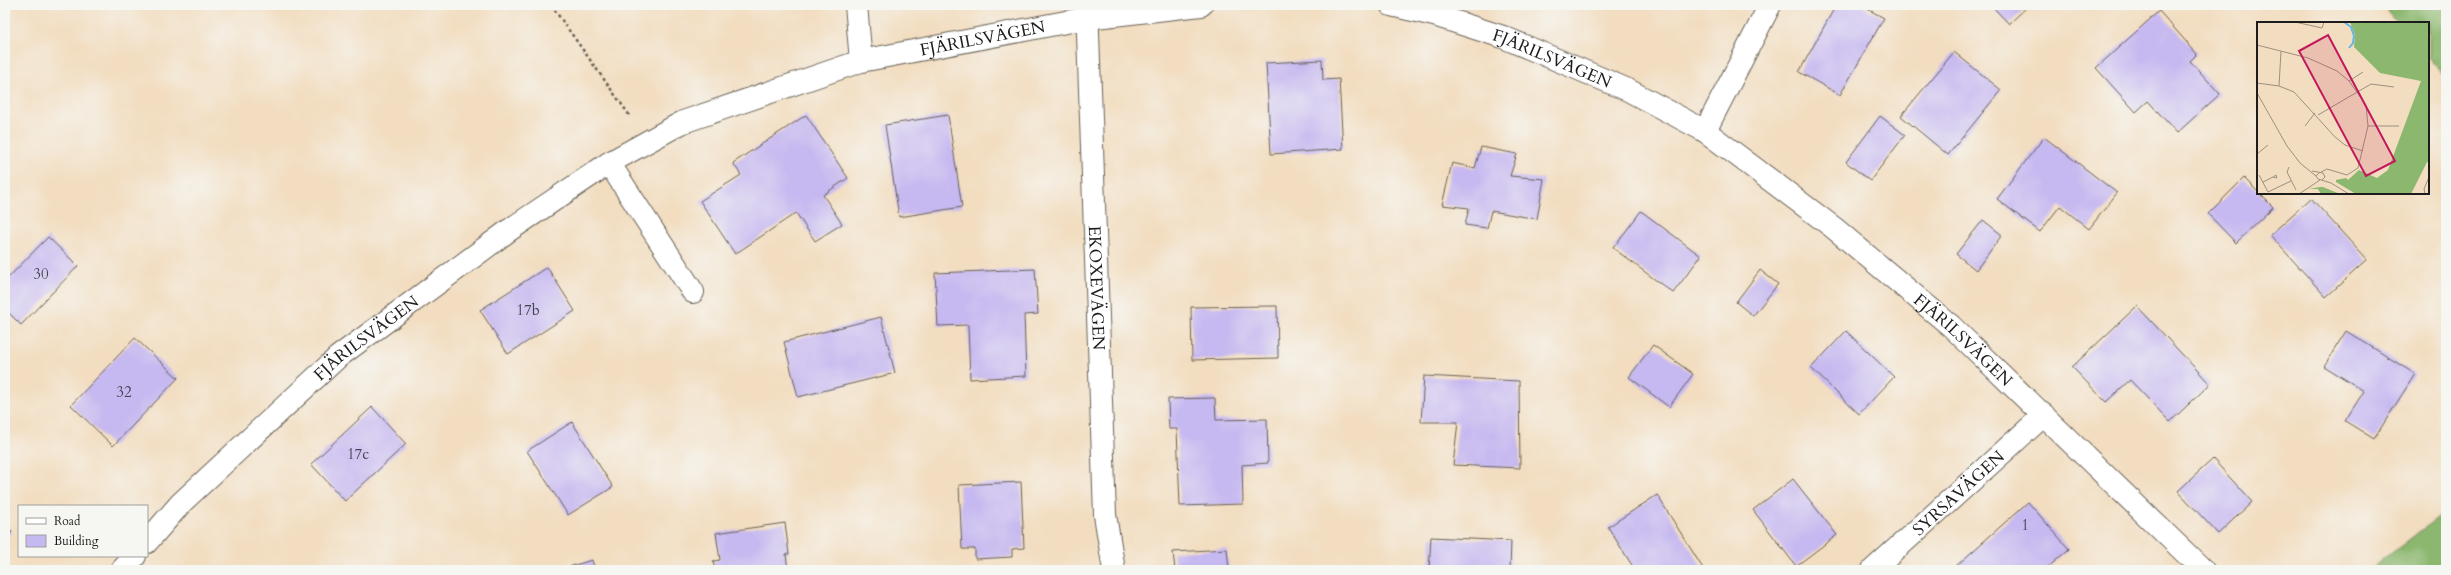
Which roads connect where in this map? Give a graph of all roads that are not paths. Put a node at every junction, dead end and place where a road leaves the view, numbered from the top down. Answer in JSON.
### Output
{"nodes":[{"id":1,"x":856,"y":5,"type":"edge"},
{"id":2,"x":1201,"y":5,"type":"edge"},
{"id":3,"x":1391,"y":5,"type":"edge"},
{"id":4,"x":1770,"y":5,"type":"edge"},
{"id":5,"x":1087,"y":12,"type":"edge"},
{"id":6,"x":861,"y":61,"type":"junction"},
{"id":7,"x":1705,"y":131,"type":"junction"},
{"id":8,"x":609,"y":163,"type":"junction"},
{"id":9,"x":694,"y":292,"type":"dead end"},
{"id":10,"x":2044,"y":415,"type":"junction"},
{"id":11,"x":148,"y":541,"type":"edge"},
{"id":12,"x":134,"y":557,"type":"edge"},
{"id":13,"x":122,"y":570,"type":"edge"},
{"id":14,"x":1114,"y":570,"type":"edge"},
{"id":15,"x":1873,"y":570,"type":"edge"},
{"id":16,"x":2203,"y":570,"type":"edge"}],
"edges":[{"from":1,"to":6,"type":"street"},
{"from":2,"to":5,"type":"street","name":"FJÄRILSVÄGEN"},
{"from":3,"to":7,"type":"street","name":"FJÄRILSVÄGEN"},
{"from":4,"to":7,"type":"street"},
{"from":5,"to":6,"type":"street","name":"FJÄRILSVÄGEN"},
{"from":5,"to":14,"type":"street","name":"EKOXEVÄGEN"},
{"from":6,"to":8,"type":"street","name":"FJÄRILSVÄGEN"},
{"from":7,"to":10,"type":"street","name":"FJÄRILSVÄGEN"},
{"from":8,"to":9,"type":"street"},
{"from":8,"to":11,"type":"street","name":"FJÄRILSVÄGEN"},
{"from":10,"to":15,"type":"street","name":"SYRSAVÄGEN"},
{"from":10,"to":16,"type":"street","name":"FJÄRILSVÄGEN"},
{"from":12,"to":13,"type":"street"}]}
